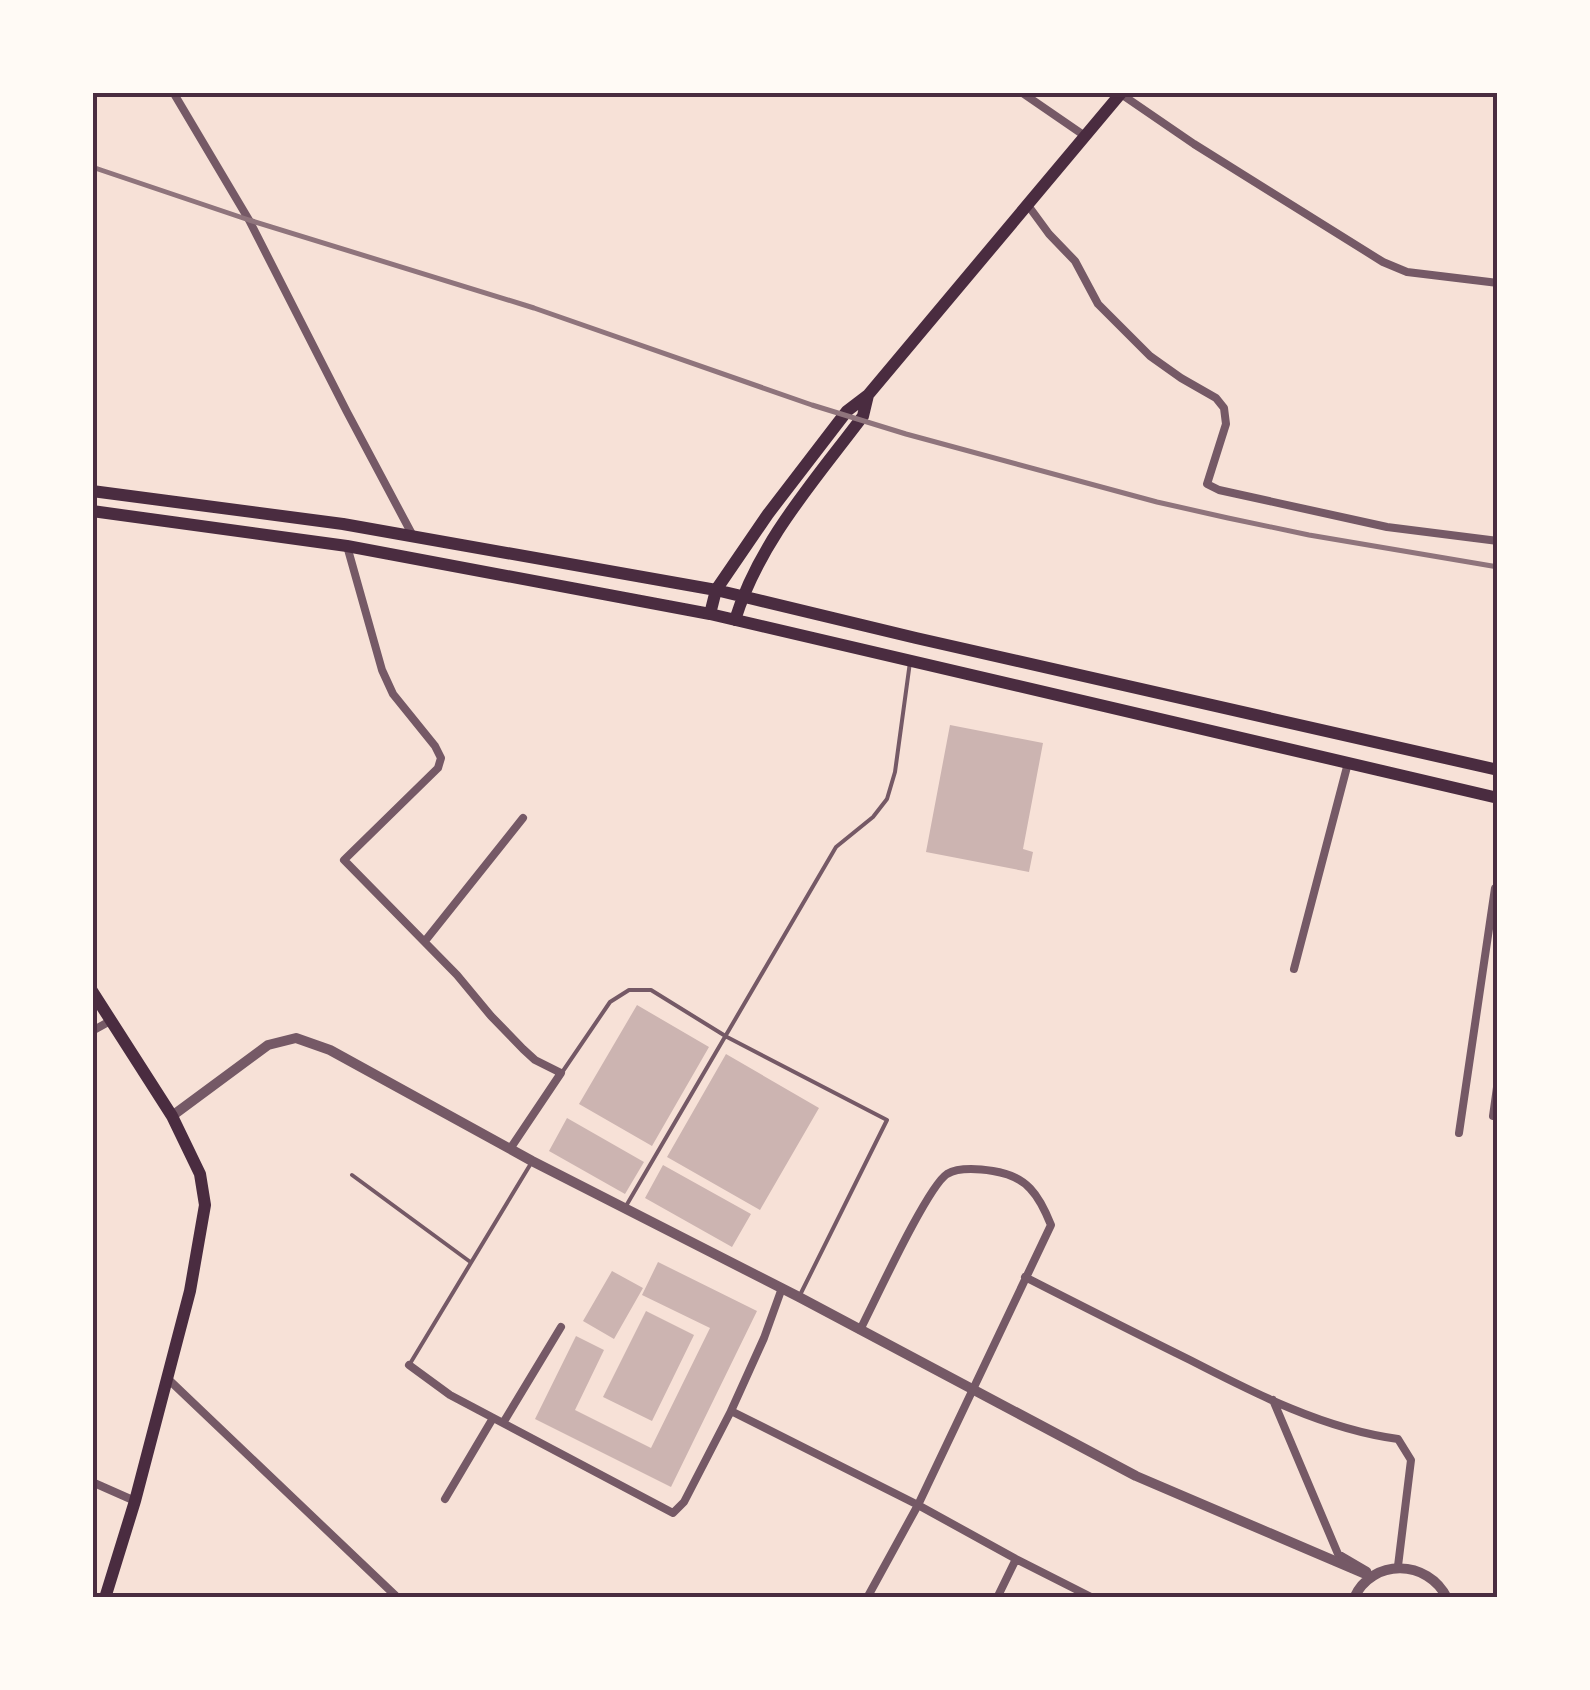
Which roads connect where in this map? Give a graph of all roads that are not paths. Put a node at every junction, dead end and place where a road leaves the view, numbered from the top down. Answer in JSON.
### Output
{"nodes":[{"id":1,"x":173,"y":92,"type":"edge"},
{"id":2,"x":1021,"y":92,"type":"edge"},
{"id":3,"x":1121,"y":93,"type":"edge"},
{"id":4,"x":1085,"y":136,"type":"junction"},
{"id":5,"x":1027,"y":204,"type":"junction"},
{"id":6,"x":1498,"y":283,"type":"edge"},
{"id":7,"x":868,"y":395,"type":"junction"},
{"id":8,"x":92,"y":491,"type":"edge"},
{"id":9,"x":92,"y":512,"type":"edge"},
{"id":10,"x":343,"y":524,"type":"junction"},
{"id":11,"x":413,"y":536,"type":"junction"},
{"id":12,"x":1498,"y":541,"type":"edge"},
{"id":13,"x":348,"y":546,"type":"junction"},
{"id":14,"x":716,"y":590,"type":"junction"},
{"id":15,"x":742,"y":596,"type":"junction"},
{"id":16,"x":710,"y":614,"type":"junction"},
{"id":17,"x":735,"y":620,"type":"junction"},
{"id":18,"x":916,"y":638,"type":"junction"},
{"id":19,"x":910,"y":662,"type":"junction"},
{"id":20,"x":1348,"y":763,"type":"junction"},
{"id":21,"x":1498,"y":770,"type":"edge"},
{"id":22,"x":1498,"y":798,"type":"edge"},
{"id":23,"x":523,"y":818,"type":"dead end"},
{"id":24,"x":1498,"y":887,"type":"edge"},
{"id":25,"x":425,"y":941,"type":"junction"},
{"id":26,"x":1492,"y":942,"type":"edge"},
{"id":27,"x":1294,"y":968,"type":"dead end"},
{"id":28,"x":92,"y":990,"type":"edge"},
{"id":29,"x":112,"y":1020,"type":"junction"},
{"id":30,"x":92,"y":1031,"type":"edge"},
{"id":31,"x":727,"y":1036,"type":"junction"},
{"id":32,"x":561,"y":1073,"type":"junction"},
{"id":33,"x":1498,"y":1080,"type":"edge"},
{"id":34,"x":172,"y":1116,"type":"junction"},
{"id":35,"x":1493,"y":1116,"type":"dead end"},
{"id":36,"x":1460,"y":1132,"type":"dead end"},
{"id":37,"x":510,"y":1149,"type":"junction"},
{"id":38,"x":532,"y":1161,"type":"junction"},
{"id":39,"x":352,"y":1175,"type":"dead end"},
{"id":40,"x":625,"y":1208,"type":"junction"},
{"id":41,"x":470,"y":1262,"type":"junction"},
{"id":42,"x":1025,"y":1277,"type":"junction"},
{"id":43,"x":782,"y":1288,"type":"junction"},
{"id":44,"x":799,"y":1296,"type":"junction"},
{"id":45,"x":561,"y":1327,"type":"dead end"},
{"id":46,"x":860,"y":1330,"type":"junction"},
{"id":47,"x":409,"y":1365,"type":"joint"},
{"id":48,"x":167,"y":1378,"type":"junction"},
{"id":49,"x":972,"y":1389,"type":"junction"},
{"id":50,"x":1273,"y":1400,"type":"junction"},
{"id":51,"x":731,"y":1411,"type":"junction"},
{"id":52,"x":493,"y":1418,"type":"junction"},
{"id":53,"x":503,"y":1423,"type":"junction"},
{"id":54,"x":92,"y":1482,"type":"edge"},
{"id":55,"x":445,"y":1499,"type":"dead end"},
{"id":56,"x":135,"y":1501,"type":"junction"},
{"id":57,"x":918,"y":1504,"type":"junction"},
{"id":58,"x":1016,"y":1559,"type":"junction"},
{"id":59,"x":1398,"y":1566,"type":"junction"},
{"id":60,"x":1371,"y":1575,"type":"junction"},
{"id":61,"x":107,"y":1596,"type":"edge"},
{"id":62,"x":398,"y":1598,"type":"edge"},
{"id":63,"x":866,"y":1598,"type":"edge"},
{"id":64,"x":997,"y":1598,"type":"edge"},
{"id":65,"x":1093,"y":1598,"type":"edge"},
{"id":66,"x":1354,"y":1598,"type":"edge"},
{"id":67,"x":1447,"y":1598,"type":"edge"}],
"edges":[{"from":1,"to":11,"type":"street"},
{"from":2,"to":4,"type":"street"},
{"from":3,"to":4,"type":"highway"},
{"from":3,"to":6,"type":"street"},
{"from":4,"to":5,"type":"highway"},
{"from":5,"to":7,"type":"highway"},
{"from":5,"to":12,"type":"street"},
{"from":7,"to":14,"type":"highway"},
{"from":7,"to":15,"type":"highway"},
{"from":8,"to":10,"type":"highway"},
{"from":9,"to":13,"type":"highway"},
{"from":10,"to":11,"type":"highway"},
{"from":10,"to":13,"type":"highway"},
{"from":11,"to":14,"type":"highway"},
{"from":13,"to":16,"type":"highway"},
{"from":13,"to":25,"type":"street"},
{"from":14,"to":15,"type":"highway"},
{"from":14,"to":16,"type":"highway"},
{"from":15,"to":17,"type":"highway"},
{"from":15,"to":18,"type":"highway"},
{"from":16,"to":17,"type":"highway"},
{"from":17,"to":19,"type":"highway"},
{"from":18,"to":19,"type":"highway"},
{"from":18,"to":21,"type":"highway"},
{"from":19,"to":20,"type":"highway"},
{"from":19,"to":31,"type":"lane"},
{"from":20,"to":22,"type":"highway"},
{"from":20,"to":27,"type":"street"},
{"from":23,"to":25,"type":"street"},
{"from":24,"to":26,"type":"street"},
{"from":25,"to":32,"type":"street"},
{"from":26,"to":36,"type":"street"},
{"from":28,"to":29,"type":"highway"},
{"from":29,"to":30,"type":"street"},
{"from":29,"to":34,"type":"highway"},
{"from":31,"to":32,"type":"lane"},
{"from":31,"to":40,"type":"lane"},
{"from":31,"to":44,"type":"lane"},
{"from":32,"to":37,"type":"street"},
{"from":33,"to":35,"type":"street"},
{"from":34,"to":37,"type":"street"},
{"from":34,"to":48,"type":"highway"},
{"from":37,"to":38,"type":"street"},
{"from":38,"to":40,"type":"street"},
{"from":38,"to":41,"type":"lane"},
{"from":39,"to":41,"type":"lane"},
{"from":40,"to":43,"type":"street"},
{"from":41,"to":47,"type":"lane"},
{"from":42,"to":46,"type":"street"},
{"from":42,"to":49,"type":"street"},
{"from":42,"to":50,"type":"street"},
{"from":43,"to":44,"type":"street"},
{"from":43,"to":51,"type":"street"},
{"from":44,"to":46,"type":"street"},
{"from":45,"to":53,"type":"street"},
{"from":46,"to":49,"type":"street"},
{"from":47,"to":52,"type":"street"},
{"from":48,"to":56,"type":"highway"},
{"from":48,"to":62,"type":"street"},
{"from":49,"to":57,"type":"street"},
{"from":49,"to":60,"type":"street"},
{"from":50,"to":59,"type":"street"},
{"from":50,"to":60,"type":"street"},
{"from":51,"to":53,"type":"street"},
{"from":51,"to":57,"type":"street"},
{"from":52,"to":53,"type":"street"},
{"from":52,"to":55,"type":"street"},
{"from":54,"to":56,"type":"street"},
{"from":56,"to":61,"type":"highway"},
{"from":57,"to":58,"type":"street"},
{"from":57,"to":63,"type":"street"},
{"from":58,"to":64,"type":"street"},
{"from":58,"to":65,"type":"street"},
{"from":59,"to":60,"type":"street"},
{"from":59,"to":67,"type":"street"},
{"from":60,"to":66,"type":"street"}]}
